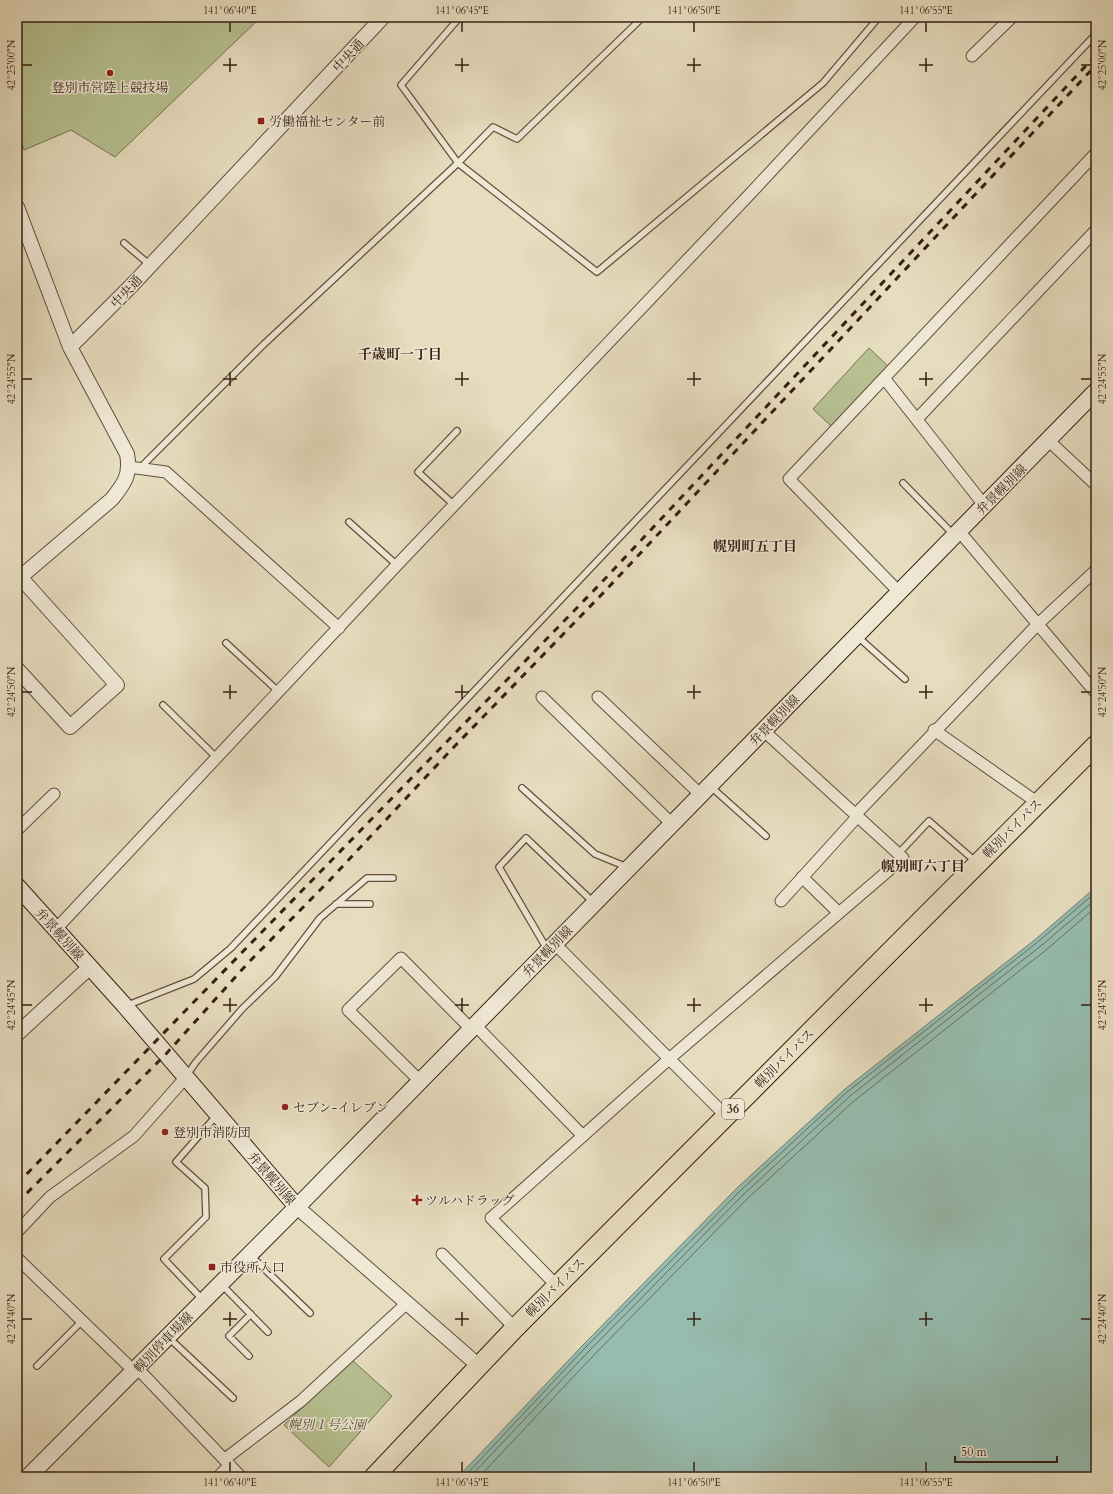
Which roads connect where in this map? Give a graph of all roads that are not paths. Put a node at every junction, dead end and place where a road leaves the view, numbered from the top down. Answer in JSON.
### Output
{"nodes":[{"id":1,"x":384,"y":17,"type":"edge"},
{"id":2,"x":460,"y":17,"type":"edge"},
{"id":3,"x":643,"y":17,"type":"edge"},
{"id":4,"x":879,"y":17,"type":"edge"},
{"id":5,"x":915,"y":17,"type":"edge"},
{"id":6,"x":1012,"y":17,"type":"edge"},
{"id":7,"x":1096,"y":34,"type":"edge"},
{"id":8,"x":972,"y":56,"type":"dead end"},
{"id":9,"x":1096,"y":153,"type":"edge"},
{"id":10,"x":458,"y":163,"type":"junction"},
{"id":11,"x":17,"y":207,"type":"edge"},
{"id":12,"x":1096,"y":230,"type":"edge"},
{"id":13,"x":124,"y":243,"type":"dead end"},
{"id":14,"x":151,"y":265,"type":"junction"},
{"id":15,"x":70,"y":347,"type":"junction"},
{"id":16,"x":884,"y":378,"type":"junction"},
{"id":17,"x":1096,"y":391,"type":"edge"},
{"id":18,"x":917,"y":419,"type":"junction"},
{"id":19,"x":457,"y":431,"type":"dead end"},
{"id":20,"x":1048,"y":440,"type":"junction"},
{"id":21,"x":135,"y":467,"type":"junction"},
{"id":22,"x":902,"y":483,"type":"dead end"},
{"id":23,"x":1096,"y":485,"type":"edge"},
{"id":24,"x":984,"y":505,"type":"junction"},
{"id":25,"x":454,"y":506,"type":"junction"},
{"id":26,"x":349,"y":522,"type":"dead end"},
{"id":27,"x":956,"y":533,"type":"junction"},
{"id":28,"x":397,"y":565,"type":"junction"},
{"id":29,"x":1095,"y":575,"type":"edge"},
{"id":30,"x":19,"y":578,"type":"edge"},
{"id":31,"x":899,"y":592,"type":"junction"},
{"id":32,"x":1038,"y":624,"type":"junction"},
{"id":33,"x":339,"y":628,"type":"junction"},
{"id":34,"x":856,"y":636,"type":"junction"},
{"id":35,"x":226,"y":643,"type":"dead end"},
{"id":36,"x":17,"y":670,"type":"edge"},
{"id":37,"x":905,"y":679,"type":"dead end"},
{"id":38,"x":279,"y":692,"type":"junction"},
{"id":39,"x":1096,"y":693,"type":"edge"},
{"id":40,"x":598,"y":697,"type":"dead end"},
{"id":41,"x":542,"y":698,"type":"dead end"},
{"id":42,"x":163,"y":705,"type":"dead end"},
{"id":43,"x":934,"y":730,"type":"junction"},
{"id":44,"x":764,"y":731,"type":"junction"},
{"id":45,"x":1096,"y":745,"type":"edge"},
{"id":46,"x":217,"y":758,"type":"junction"},
{"id":47,"x":522,"y":788,"type":"dead end"},
{"id":48,"x":705,"y":790,"type":"junction"},
{"id":49,"x":54,"y":794,"type":"dead end"},
{"id":50,"x":1038,"y":803,"type":"junction"},
{"id":51,"x":856,"y":816,"type":"junction"},
{"id":52,"x":672,"y":824,"type":"junction"},
{"id":53,"x":17,"y":830,"type":"edge"},
{"id":54,"x":766,"y":836,"type":"dead end"},
{"id":55,"x":898,"y":853,"type":"junction"},
{"id":56,"x":978,"y":863,"type":"junction"},
{"id":57,"x":629,"y":868,"type":"junction"},
{"id":58,"x":802,"y":877,"type":"junction"},
{"id":59,"x":393,"y":878,"type":"dead end"},
{"id":60,"x":17,"y":886,"type":"edge"},
{"id":61,"x":781,"y":901,"type":"dead end"},
{"id":62,"x":594,"y":903,"type":"junction"},
{"id":63,"x":336,"y":904,"type":"junction"},
{"id":64,"x":370,"y":904,"type":"dead end"},
{"id":65,"x":838,"y":912,"type":"junction"},
{"id":66,"x":56,"y":929,"type":"junction"},
{"id":67,"x":552,"y":947,"type":"junction"},
{"id":68,"x":90,"y":967,"type":"junction"},
{"id":69,"x":126,"y":1006,"type":"junction"},
{"id":70,"x":473,"y":1027,"type":"junction"},
{"id":71,"x":17,"y":1034,"type":"edge"},
{"id":72,"x":669,"y":1059,"type":"junction"},
{"id":73,"x":186,"y":1077,"type":"junction"},
{"id":74,"x":420,"y":1081,"type":"junction"},
{"id":75,"x":218,"y":1114,"type":"junction"},
{"id":76,"x":726,"y":1116,"type":"junction"},
{"id":77,"x":582,"y":1136,"type":"junction"},
{"id":78,"x":298,"y":1207,"type":"junction"},
{"id":79,"x":17,"y":1232,"type":"edge"},
{"id":80,"x":250,"y":1254,"type":"junction"},
{"id":81,"x":442,"y":1254,"type":"dead end"},
{"id":82,"x":17,"y":1258,"type":"edge"},
{"id":83,"x":220,"y":1284,"type":"junction"},
{"id":84,"x":557,"y":1286,"type":"junction"},
{"id":85,"x":203,"y":1300,"type":"junction"},
{"id":86,"x":407,"y":1303,"type":"junction"},
{"id":87,"x":310,"y":1312,"type":"dead end"},
{"id":88,"x":250,"y":1314,"type":"junction"},
{"id":89,"x":82,"y":1321,"type":"junction"},
{"id":90,"x":515,"y":1328,"type":"junction"},
{"id":91,"x":268,"y":1332,"type":"dead end"},
{"id":92,"x":168,"y":1337,"type":"junction"},
{"id":93,"x":249,"y":1356,"type":"dead end"},
{"id":94,"x":36,"y":1366,"type":"dead end"},
{"id":95,"x":479,"y":1366,"type":"junction"},
{"id":96,"x":135,"y":1370,"type":"junction"},
{"id":97,"x":233,"y":1398,"type":"dead end"},
{"id":98,"x":228,"y":1462,"type":"junction"},
{"id":99,"x":28,"y":1477,"type":"edge"},
{"id":100,"x":218,"y":1477,"type":"edge"},
{"id":101,"x":242,"y":1477,"type":"edge"},
{"id":102,"x":374,"y":1477,"type":"edge"}],
"edges":[{"from":1,"to":14,"type":"street","name":"中央通"},
{"from":2,"to":10,"type":"lane"},
{"from":3,"to":10,"type":"lane"},
{"from":4,"to":10,"type":"lane"},
{"from":5,"to":25,"type":"street"},
{"from":6,"to":8,"type":"street"},
{"from":7,"to":69,"type":"lane"},
{"from":9,"to":16,"type":"street"},
{"from":10,"to":21,"type":"lane"},
{"from":11,"to":15,"type":"street"},
{"from":12,"to":18,"type":"street"},
{"from":13,"to":14,"type":"lane"},
{"from":14,"to":15,"type":"street","name":"中央通"},
{"from":15,"to":21,"type":"street"},
{"from":16,"to":18,"type":"street"},
{"from":16,"to":31,"type":"street"},
{"from":17,"to":20,"type":"main road","name":"弁景幌別線"},
{"from":18,"to":24,"type":"street"},
{"from":19,"to":25,"type":"lane"},
{"from":20,"to":23,"type":"street"},
{"from":20,"to":24,"type":"main road","name":"弁景幌別線"},
{"from":21,"to":30,"type":"street"},
{"from":21,"to":33,"type":"street"},
{"from":22,"to":27,"type":"lane"},
{"from":24,"to":27,"type":"main road","name":"弁景幌別線"},
{"from":25,"to":28,"type":"street"},
{"from":26,"to":28,"type":"lane"},
{"from":27,"to":31,"type":"main road","name":"弁景幌別線"},
{"from":27,"to":32,"type":"street"},
{"from":28,"to":33,"type":"street"},
{"from":29,"to":32,"type":"street"},
{"from":30,"to":36,"type":"street"},
{"from":31,"to":34,"type":"main road","name":"弁景幌別線"},
{"from":32,"to":39,"type":"street"},
{"from":32,"to":43,"type":"street"},
{"from":33,"to":38,"type":"street"},
{"from":34,"to":37,"type":"lane"},
{"from":34,"to":44,"type":"main road","name":"弁景幌別線"},
{"from":35,"to":38,"type":"lane"},
{"from":38,"to":46,"type":"street"},
{"from":40,"to":48,"type":"street"},
{"from":41,"to":52,"type":"street"},
{"from":42,"to":46,"type":"lane"},
{"from":43,"to":50,"type":"street"},
{"from":43,"to":51,"type":"street"},
{"from":44,"to":48,"type":"main road","name":"弁景幌別線"},
{"from":44,"to":51,"type":"street"},
{"from":45,"to":50,"type":"highway","name":"幌別バイパス","number":"36"},
{"from":46,"to":66,"type":"street"},
{"from":47,"to":57,"type":"lane"},
{"from":48,"to":52,"type":"main road","name":"弁景幌別線"},
{"from":48,"to":54,"type":"lane"},
{"from":49,"to":53,"type":"street"},
{"from":50,"to":56,"type":"highway","name":"幌別バイパス","number":"36"},
{"from":51,"to":55,"type":"street"},
{"from":51,"to":58,"type":"street"},
{"from":52,"to":57,"type":"main road","name":"弁景幌別線"},
{"from":55,"to":56,"type":"lane"},
{"from":55,"to":65,"type":"street"},
{"from":56,"to":76,"type":"highway","name":"幌別バイパス","number":"36"},
{"from":57,"to":62,"type":"main road","name":"弁景幌別線"},
{"from":58,"to":61,"type":"street"},
{"from":58,"to":65,"type":"street"},
{"from":59,"to":63,"type":"lane"},
{"from":60,"to":66,"type":"main road","name":"弁景幌別線"},
{"from":62,"to":67,"type":"main road","name":"弁景幌別線"},
{"from":62,"to":67,"type":"lane"},
{"from":63,"to":64,"type":"lane"},
{"from":63,"to":73,"type":"lane"},
{"from":65,"to":72,"type":"street"},
{"from":66,"to":68,"type":"main road","name":"弁景幌別線"},
{"from":67,"to":70,"type":"main road","name":"弁景幌別線"},
{"from":67,"to":72,"type":"street"},
{"from":68,"to":69,"type":"main road","name":"弁景幌別線"},
{"from":68,"to":71,"type":"street"},
{"from":69,"to":73,"type":"main road","name":"弁景幌別線"},
{"from":70,"to":74,"type":"main road","name":"弁景幌別線"},
{"from":70,"to":74,"type":"street"},
{"from":70,"to":77,"type":"street"},
{"from":72,"to":76,"type":"street"},
{"from":72,"to":77,"type":"street"},
{"from":73,"to":75,"type":"main road","name":"弁景幌別線"},
{"from":73,"to":79,"type":"street"},
{"from":74,"to":78,"type":"main road","name":"弁景幌別線"},
{"from":75,"to":78,"type":"main road","name":"弁景幌別線"},
{"from":75,"to":85,"type":"lane"},
{"from":76,"to":84,"type":"highway","name":"幌別バイパス","number":"36"},
{"from":77,"to":84,"type":"street"},
{"from":78,"to":80,"type":"main road","name":"幌別停車場線"},
{"from":78,"to":86,"type":"street"},
{"from":80,"to":83,"type":"main road","name":"幌別停車場線"},
{"from":80,"to":87,"type":"lane"},
{"from":81,"to":90,"type":"street"},
{"from":82,"to":89,"type":"street"},
{"from":83,"to":85,"type":"main road","name":"幌別停車場線"},
{"from":83,"to":88,"type":"lane"},
{"from":84,"to":90,"type":"highway","name":"幌別バイパス","number":"36"},
{"from":85,"to":92,"type":"main road","name":"幌別停車場線"},
{"from":86,"to":95,"type":"street"},
{"from":86,"to":98,"type":"street"},
{"from":88,"to":91,"type":"lane"},
{"from":88,"to":93,"type":"lane"},
{"from":89,"to":94,"type":"lane"},
{"from":89,"to":96,"type":"street"},
{"from":90,"to":95,"type":"highway","name":"幌別バイパス","number":"36"},
{"from":92,"to":96,"type":"main road","name":"幌別停車場線"},
{"from":92,"to":97,"type":"lane"},
{"from":95,"to":102,"type":"highway","name":"幌別バイパス","number":"36"},
{"from":96,"to":98,"type":"street"},
{"from":96,"to":99,"type":"main road","name":"幌別停車場線"},
{"from":98,"to":100,"type":"street"},
{"from":98,"to":101,"type":"street"}]}
